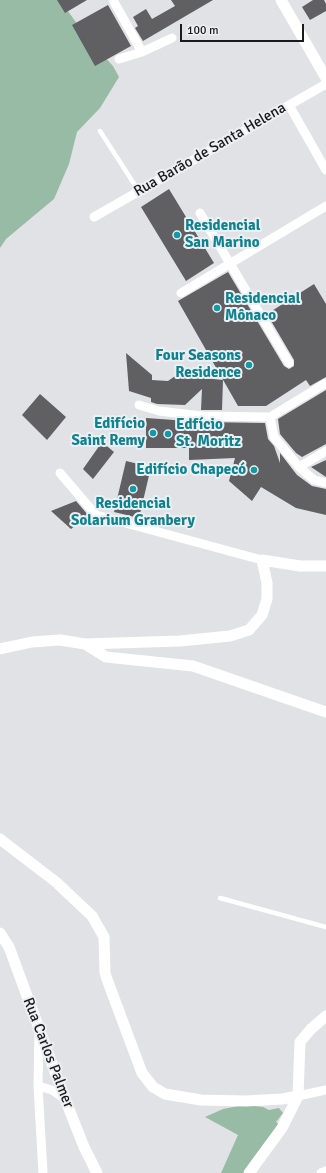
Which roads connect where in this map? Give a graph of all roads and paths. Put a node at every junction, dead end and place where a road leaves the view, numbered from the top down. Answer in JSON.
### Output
{"nodes":[{"id":1,"x":113,"y":0,"type":"edge"},
{"id":2,"x":281,"y":0,"type":"edge"},
{"id":3,"x":172,"y":38,"type":"dead end"},
{"id":4,"x":142,"y":52,"type":"junction"},
{"id":5,"x":119,"y":59,"type":"dead end"},
{"id":6,"x":326,"y":78,"type":"edge"},
{"id":7,"x":326,"y":84,"type":"edge"},
{"id":8,"x":289,"y":105,"type":"junction"},
{"id":9,"x":100,"y":131,"type":"dead end"},
{"id":10,"x":326,"y":170,"type":"edge"},
{"id":11,"x":138,"y":190,"type":"junction"},
{"id":12,"x":326,"y":206,"type":"edge"},
{"id":13,"x":200,"y":213,"type":"dead end"},
{"id":14,"x":94,"y":217,"type":"dead end"},
{"id":15,"x":231,"y":263,"type":"junction"},
{"id":16,"x":182,"y":293,"type":"dead end"},
{"id":17,"x":289,"y":363,"type":"dead end"},
{"id":18,"x":326,"y":383,"type":"edge"},
{"id":19,"x":139,"y":405,"type":"dead end"},
{"id":20,"x":270,"y":417,"type":"junction"},
{"id":21,"x":326,"y":451,"type":"edge"},
{"id":22,"x":299,"y":467,"type":"junction"},
{"id":23,"x":60,"y":473,"type":"dead end"},
{"id":24,"x":326,"y":483,"type":"edge"},
{"id":25,"x":262,"y":560,"type":"junction"},
{"id":26,"x":326,"y":566,"type":"edge"},
{"id":27,"x":85,"y":644,"type":"junction"},
{"id":28,"x":0,"y":649,"type":"edge"},
{"id":29,"x":326,"y":712,"type":"edge"},
{"id":30,"x":0,"y":840,"type":"edge"},
{"id":31,"x":220,"y":898,"type":"dead end"},
{"id":32,"x":326,"y":927,"type":"edge"},
{"id":33,"x":0,"y":933,"type":"edge"},
{"id":34,"x":326,"y":1016,"type":"edge"},
{"id":35,"x":39,"y":1030,"type":"junction"},
{"id":36,"x":38,"y":1086,"type":"junction"},
{"id":37,"x":326,"y":1090,"type":"edge"},
{"id":38,"x":298,"y":1096,"type":"junction"},
{"id":39,"x":65,"y":1099,"type":"junction"},
{"id":40,"x":276,"y":1099,"type":"junction"},
{"id":41,"x":288,"y":1116,"type":"junction"},
{"id":42,"x":326,"y":1171,"type":"edge"},
{"id":43,"x":43,"y":1173,"type":"edge"},
{"id":44,"x":97,"y":1173,"type":"edge"},
{"id":45,"x":249,"y":1173,"type":"edge"},
{"id":46,"x":321,"y":1173,"type":"edge"}],
"edges":[{"from":1,"to":4,"type":"street"},
{"from":2,"to":6,"type":"street"},
{"from":3,"to":4,"type":"street"},
{"from":4,"to":5,"type":"street"},
{"from":7,"to":8,"type":"street","name":"Rua Barão de Santa Helena"},
{"from":8,"to":10,"type":"street"},
{"from":8,"to":11,"type":"street","name":"Rua Barão de Santa Helena"},
{"from":9,"to":11,"type":"lane"},
{"from":11,"to":14,"type":"street","name":"Rua Barão de Santa Helena"},
{"from":12,"to":15,"type":"street"},
{"from":13,"to":15,"type":"street"},
{"from":15,"to":16,"type":"street"},
{"from":15,"to":17,"type":"street"},
{"from":18,"to":20,"type":"street"},
{"from":19,"to":20,"type":"street"},
{"from":20,"to":22,"type":"street"},
{"from":21,"to":22,"type":"street"},
{"from":22,"to":24,"type":"street"},
{"from":23,"to":25,"type":"street"},
{"from":25,"to":26,"type":"street"},
{"from":25,"to":27,"type":"street"},
{"from":27,"to":28,"type":"street"},
{"from":27,"to":29,"type":"street"},
{"from":30,"to":40,"type":"street"},
{"from":31,"to":32,"type":"lane"},
{"from":33,"to":35,"type":"street","name":"Rua Carlos Palmer"},
{"from":34,"to":38,"type":"street"},
{"from":35,"to":36,"type":"street"},
{"from":35,"to":39,"type":"street","name":"Rua Carlos Palmer"},
{"from":36,"to":39,"type":"street"},
{"from":36,"to":43,"type":"street"},
{"from":37,"to":38,"type":"street"},
{"from":38,"to":40,"type":"street"},
{"from":38,"to":41,"type":"street"},
{"from":39,"to":44,"type":"street","name":"Rua Carlos Palmer"},
{"from":40,"to":41,"type":"street"},
{"from":41,"to":45,"type":"street"},
{"from":42,"to":46,"type":"street"}]}
